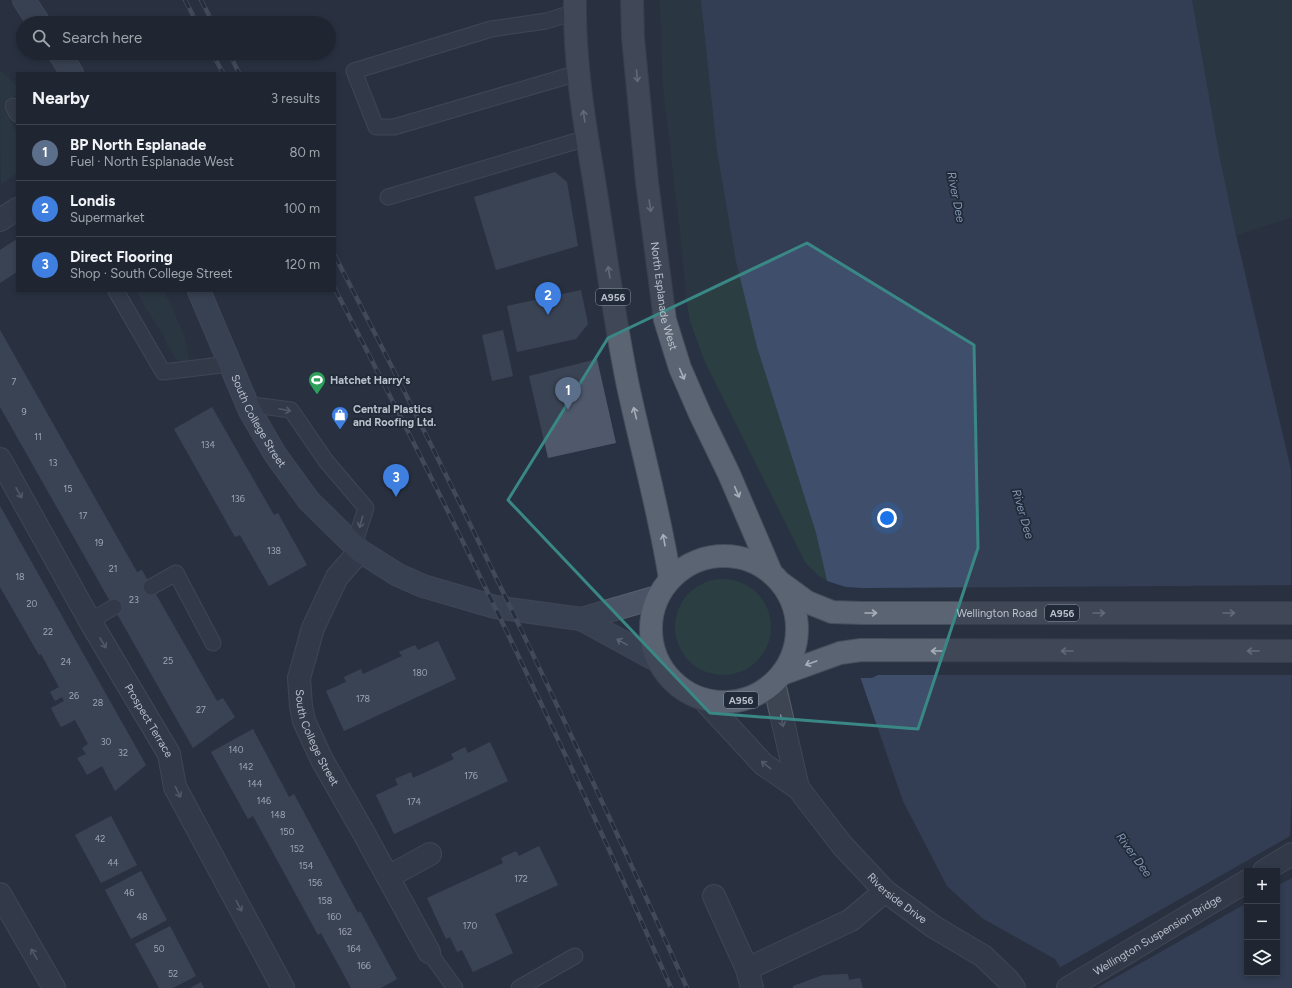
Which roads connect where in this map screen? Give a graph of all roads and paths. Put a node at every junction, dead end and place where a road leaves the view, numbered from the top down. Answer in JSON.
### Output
{"nodes":[{"id":1,"x":24,"y":0,"type":"edge"},
{"id":2,"x":632,"y":0,"type":"edge"},
{"id":3,"x":575,"y":6,"type":"edge"},
{"id":4,"x":34,"y":16,"type":"edge"},
{"id":5,"x":64,"y":60,"type":"edge"},
{"id":6,"x":71,"y":72,"type":"edge"},
{"id":7,"x":578,"y":73,"type":"junction"},
{"id":8,"x":587,"y":138,"type":"junction"},
{"id":9,"x":388,"y":196,"type":"dead end"},
{"id":10,"x":16,"y":210,"type":"edge"},
{"id":11,"x":0,"y":220,"type":"edge"},
{"id":12,"x":117,"y":292,"type":"edge"},
{"id":13,"x":199,"y":292,"type":"edge"},
{"id":14,"x":229,"y":364,"type":"junction"},
{"id":15,"x":247,"y":404,"type":"junction"},
{"id":16,"x":0,"y":459,"type":"edge"},
{"id":17,"x":357,"y":548,"type":"junction"},
{"id":18,"x":776,"y":578,"type":"junction"},
{"id":19,"x":670,"y":579,"type":"junction"},
{"id":20,"x":152,"y":587,"type":"dead end"},
{"id":21,"x":657,"y":597,"type":"junction"},
{"id":22,"x":114,"y":608,"type":"dead end"},
{"id":23,"x":1292,"y":613,"type":"edge"},
{"id":24,"x":581,"y":619,"type":"junction"},
{"id":25,"x":90,"y":621,"type":"junction"},
{"id":26,"x":213,"y":643,"type":"dead end"},
{"id":27,"x":1292,"y":651,"type":"edge"},
{"id":28,"x":656,"y":660,"type":"junction"},
{"id":29,"x":778,"y":679,"type":"junction"},
{"id":30,"x":705,"y":701,"type":"junction"},
{"id":31,"x":798,"y":788,"type":"junction"},
{"id":32,"x":430,"y":854,"type":"dead end"},
{"id":33,"x":1292,"y":854,"type":"edge"},
{"id":34,"x":1269,"y":868,"type":"edge"},
{"id":35,"x":388,"y":877,"type":"junction"},
{"id":36,"x":1244,"y":883,"type":"edge"},
{"id":37,"x":885,"y":891,"type":"junction"},
{"id":38,"x":0,"y":894,"type":"edge"},
{"id":39,"x":714,"y":896,"type":"dead end"},
{"id":40,"x":429,"y":952,"type":"joint"},
{"id":41,"x":575,"y":956,"type":"dead end"},
{"id":42,"x":750,"y":978,"type":"edge"},
{"id":43,"x":54,"y":988,"type":"edge"},
{"id":44,"x":283,"y":988,"type":"edge"},
{"id":45,"x":455,"y":988,"type":"edge"},
{"id":46,"x":518,"y":988,"type":"edge"},
{"id":47,"x":1014,"y":988,"type":"edge"},
{"id":48,"x":1068,"y":988,"type":"edge"}],
"edges":[{"from":1,"to":4,"type":"main road"},
{"from":2,"to":18,"type":"main road","name":"North Esplanade West","number":"A956","one_way":true},
{"from":3,"to":7,"type":"main road","number":"A956"},
{"from":3,"to":7,"type":"lane"},
{"from":5,"to":6,"type":"main road"},
{"from":8,"to":7,"type":"main road","number":"A956","one_way":true},
{"from":8,"to":9,"type":"lane"},
{"from":19,"to":8,"type":"main road","number":"A956","one_way":true},
{"from":10,"to":11,"type":"street"},
{"from":12,"to":14,"type":"lane"},
{"from":13,"to":14,"type":"main road","name":"South College Street"},
{"from":14,"to":15,"type":"main road","name":"South College Street"},
{"from":15,"to":17,"type":"main road","name":"South College Street"},
{"from":15,"to":17,"type":"lane","one_way":true},
{"from":16,"to":25,"type":"street","name":"Prospect Terrace","one_way":true},
{"from":17,"to":24,"type":"main road","name":"South College Street"},
{"from":17,"to":35,"type":"street","name":"South College Street"},
{"from":18,"to":19,"type":"main road","number":"A956"},
{"from":18,"to":23,"type":"main road","name":"Wellington Road","number":"A956","one_way":true},
{"from":18,"to":29,"type":"main road","number":"A956"},
{"from":19,"to":21,"type":"main road","number":"A956"},
{"from":20,"to":26,"type":"lane"},
{"from":21,"to":24,"type":"main road","name":"South College Street"},
{"from":21,"to":28,"type":"main road","number":"A956"},
{"from":22,"to":25,"type":"lane"},
{"from":28,"to":24,"type":"main road","name":"South College Street","one_way":true},
{"from":25,"to":44,"type":"street","name":"Prospect Terrace","one_way":true},
{"from":27,"to":29,"type":"main road","number":"A956","one_way":true},
{"from":28,"to":30,"type":"main road","number":"A956"},
{"from":29,"to":30,"type":"main road","number":"A956"},
{"from":29,"to":31,"type":"street","one_way":true},
{"from":31,"to":30,"type":"street","one_way":true},
{"from":31,"to":37,"type":"street","name":"Riverside Drive"},
{"from":32,"to":35,"type":"street"},
{"from":33,"to":34,"type":"street"},
{"from":35,"to":40,"type":"street","name":"South College Street"},
{"from":36,"to":48,"type":"street","name":"Wellington Suspension Bridge"},
{"from":37,"to":42,"type":"street"},
{"from":37,"to":47,"type":"street","name":"Riverside Drive"},
{"from":43,"to":38,"type":"street","one_way":true},
{"from":39,"to":42,"type":"street"},
{"from":40,"to":45,"type":"lane","name":"South College Street"},
{"from":41,"to":46,"type":"lane"}]}
